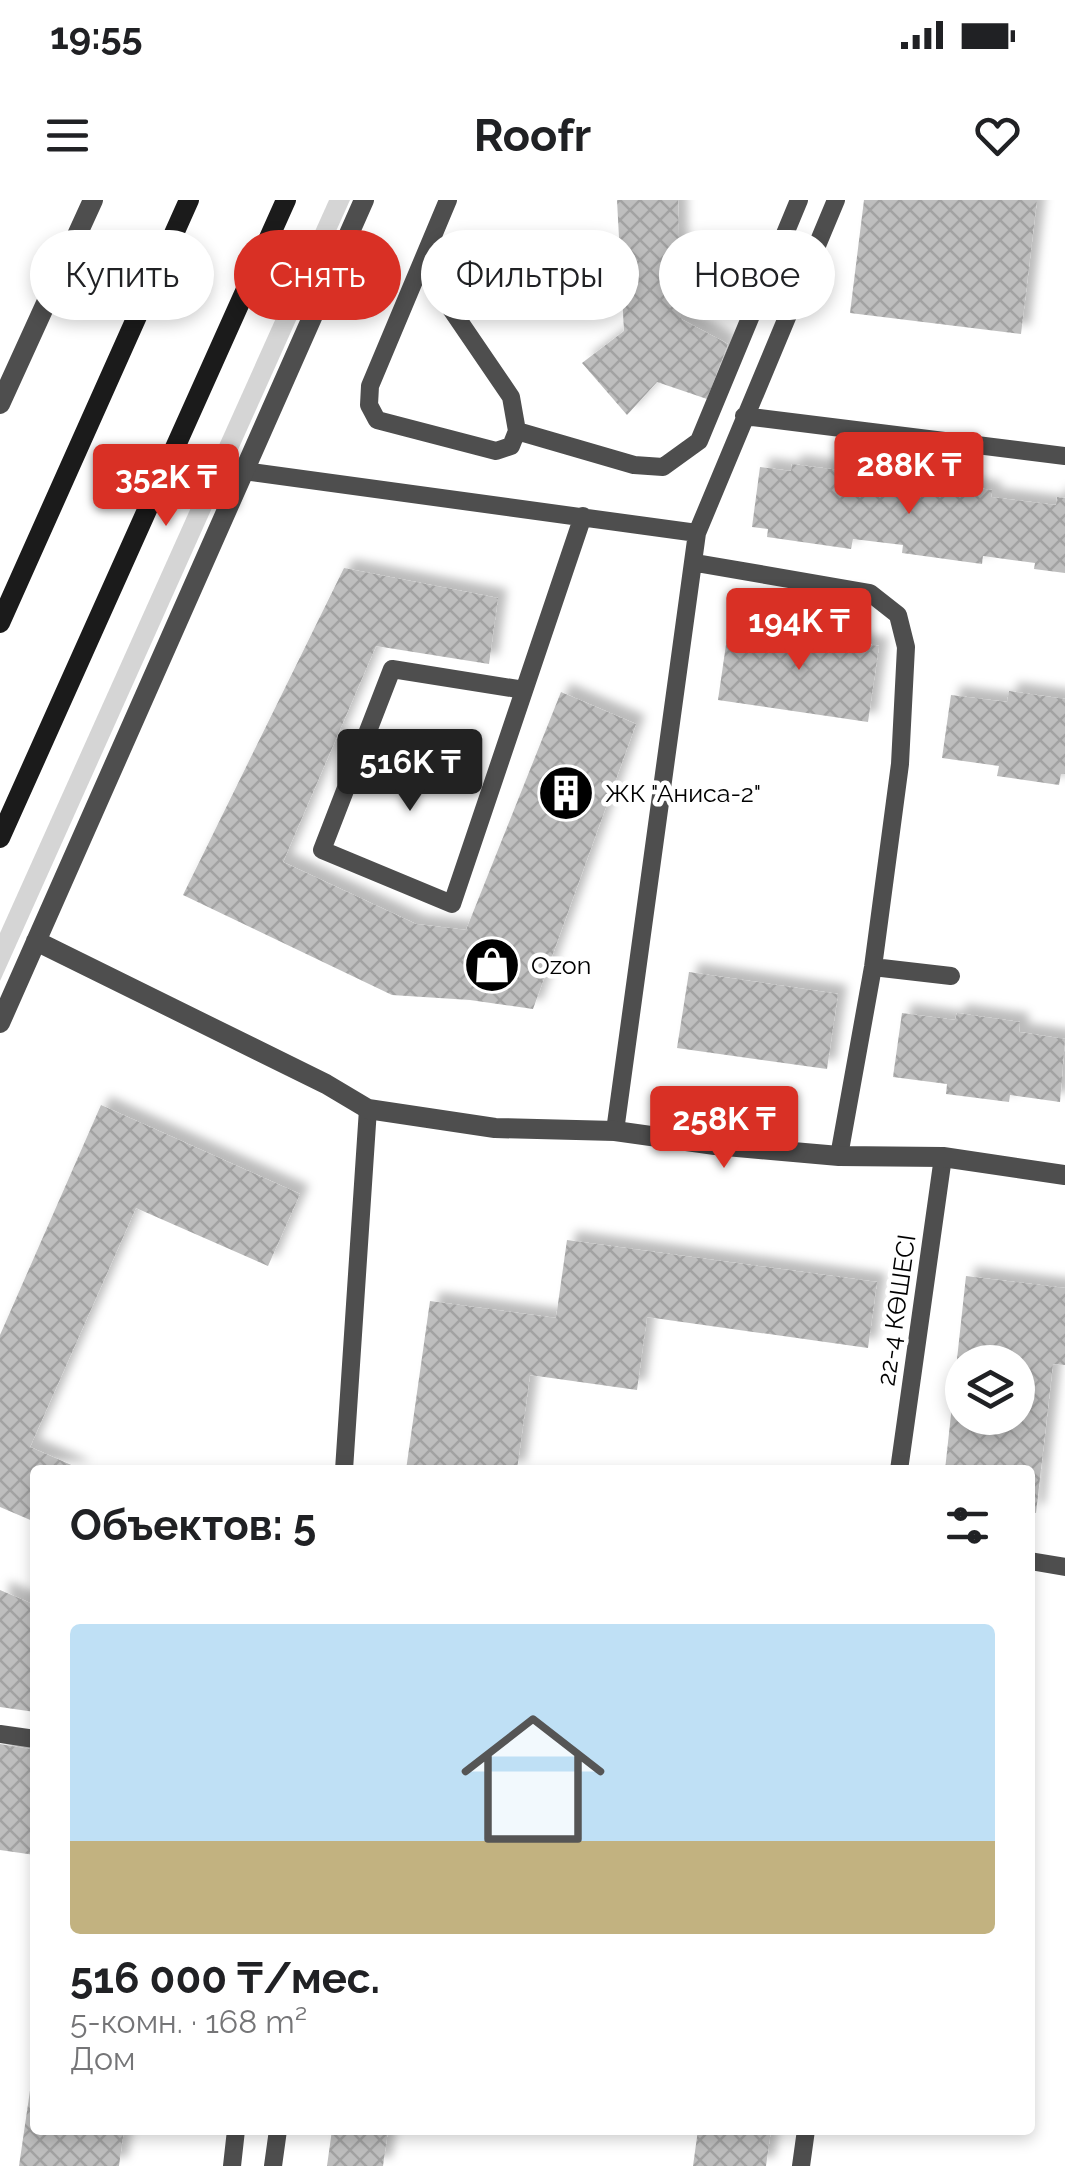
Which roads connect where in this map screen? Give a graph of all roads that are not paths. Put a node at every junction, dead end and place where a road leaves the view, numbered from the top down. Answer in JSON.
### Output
{"nodes":[{"id":1,"x":92,"y":200,"type":"edge"},
{"id":2,"x":189,"y":200,"type":"edge"},
{"id":3,"x":286,"y":200,"type":"edge"},
{"id":4,"x":364,"y":200,"type":"edge"},
{"id":5,"x":448,"y":200,"type":"edge"},
{"id":6,"x":799,"y":200,"type":"edge"},
{"id":7,"x":836,"y":200,"type":"edge"},
{"id":8,"x":420,"y":265,"type":"junction"},
{"id":9,"x":1,"y":400,"type":"edge"},
{"id":10,"x":744,"y":416,"type":"junction"},
{"id":11,"x":517,"y":431,"type":"junction"},
{"id":12,"x":1065,"y":456,"type":"edge"},
{"id":13,"x":244,"y":471,"type":"junction"},
{"id":14,"x":583,"y":516,"type":"junction"},
{"id":15,"x":697,"y":533,"type":"junction"},
{"id":16,"x":696,"y":563,"type":"junction"},
{"id":17,"x":0,"y":623,"type":"edge"},
{"id":18,"x":524,"y":690,"type":"junction"},
{"id":19,"x":0,"y":838,"type":"edge"},
{"id":20,"x":36,"y":941,"type":"junction"},
{"id":21,"x":873,"y":967,"type":"junction"},
{"id":22,"x":951,"y":976,"type":"dead end"},
{"id":23,"x":0,"y":1023,"type":"edge"},
{"id":24,"x":368,"y":1109,"type":"junction"},
{"id":25,"x":615,"y":1131,"type":"junction"},
{"id":26,"x":839,"y":1156,"type":"junction"},
{"id":27,"x":943,"y":1157,"type":"junction"},
{"id":28,"x":1065,"y":1174,"type":"edge"},
{"id":29,"x":344,"y":1465,"type":"edge"},
{"id":30,"x":900,"y":1465,"type":"edge"},
{"id":31,"x":1035,"y":1562,"type":"edge"},
{"id":32,"x":1065,"y":1566,"type":"edge"},
{"id":33,"x":0,"y":1734,"type":"edge"},
{"id":34,"x":30,"y":1737,"type":"edge"},
{"id":35,"x":235,"y":2135,"type":"edge"},
{"id":36,"x":277,"y":2135,"type":"edge"},
{"id":37,"x":805,"y":2135,"type":"edge"},
{"id":38,"x":232,"y":2166,"type":"edge"},
{"id":39,"x":273,"y":2166,"type":"edge"},
{"id":40,"x":801,"y":2166,"type":"edge"}],
"edges":[{"from":1,"to":9,"type":"street"},
{"from":2,"to":17,"type":"main road"},
{"from":3,"to":19,"type":"main road"},
{"from":4,"to":13,"type":"street"},
{"from":5,"to":8,"type":"lane"},
{"from":6,"to":11,"type":"lane"},
{"from":7,"to":10,"type":"lane"},
{"from":8,"to":11,"type":"lane"},
{"from":8,"to":11,"type":"lane"},
{"from":10,"to":12,"type":"lane"},
{"from":10,"to":15,"type":"lane"},
{"from":13,"to":14,"type":"lane"},
{"from":13,"to":20,"type":"street"},
{"from":14,"to":15,"type":"lane"},
{"from":14,"to":18,"type":"lane"},
{"from":15,"to":16,"type":"lane"},
{"from":16,"to":21,"type":"lane"},
{"from":16,"to":25,"type":"lane"},
{"from":18,"to":18,"type":"lane"},
{"from":20,"to":23,"type":"street"},
{"from":20,"to":24,"type":"street"},
{"from":21,"to":22,"type":"lane"},
{"from":21,"to":26,"type":"lane"},
{"from":24,"to":25,"type":"street"},
{"from":24,"to":29,"type":"lane"},
{"from":25,"to":26,"type":"street"},
{"from":26,"to":27,"type":"street"},
{"from":27,"to":28,"type":"street"},
{"from":27,"to":30,"type":"lane","name":"22-4 КӨШЕСІ"},
{"from":31,"to":32,"type":"lane"},
{"from":33,"to":34,"type":"lane"},
{"from":35,"to":38,"type":"lane"},
{"from":36,"to":39,"type":"lane"},
{"from":37,"to":40,"type":"lane"}]}
